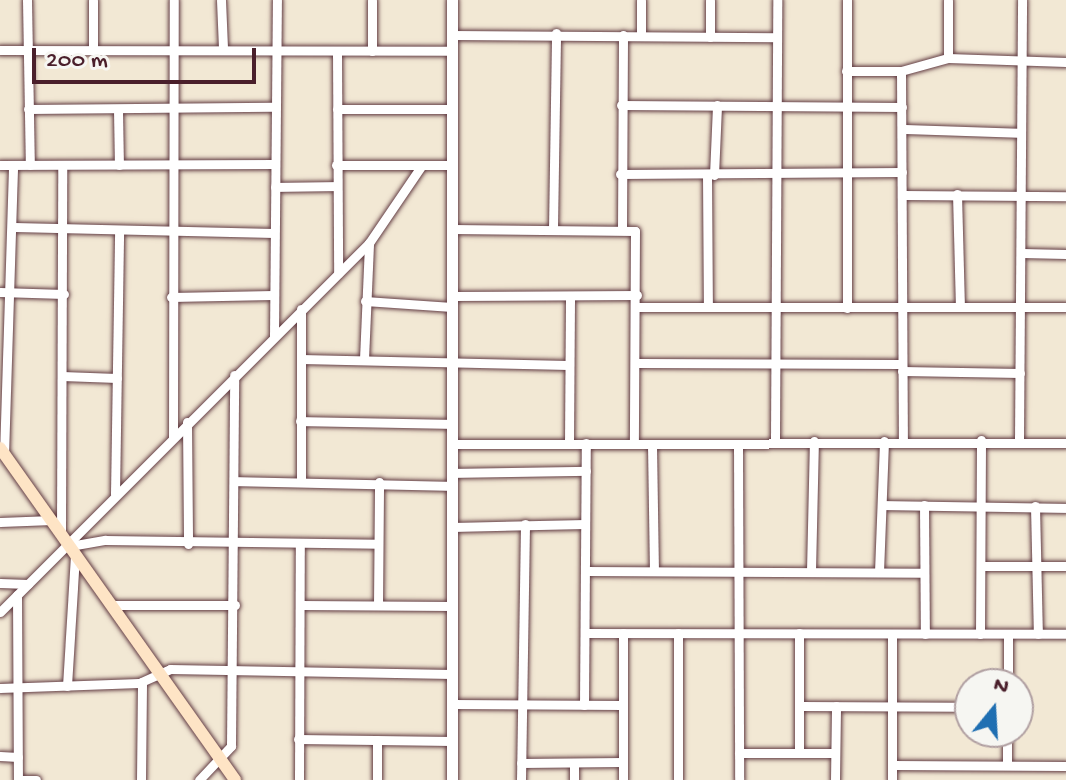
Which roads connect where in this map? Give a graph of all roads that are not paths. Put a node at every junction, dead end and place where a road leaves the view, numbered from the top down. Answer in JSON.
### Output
{"nodes":[{"id":1,"x":27,"y":0,"type":"edge"},
{"id":2,"x":93,"y":0,"type":"edge"},
{"id":3,"x":174,"y":0,"type":"edge"},
{"id":4,"x":221,"y":0,"type":"edge"},
{"id":5,"x":277,"y":0,"type":"edge"},
{"id":6,"x":372,"y":0,"type":"edge"},
{"id":7,"x":452,"y":0,"type":"edge"},
{"id":8,"x":641,"y":0,"type":"edge"},
{"id":9,"x":710,"y":0,"type":"edge"},
{"id":10,"x":777,"y":0,"type":"edge"},
{"id":11,"x":847,"y":0,"type":"edge"},
{"id":12,"x":948,"y":0,"type":"edge"},
{"id":13,"x":1022,"y":0,"type":"edge"},
{"id":14,"x":556,"y":33,"type":"junction"},
{"id":15,"x":452,"y":35,"type":"junction"},
{"id":16,"x":623,"y":35,"type":"junction"},
{"id":17,"x":641,"y":36,"type":"junction"},
{"id":18,"x":710,"y":37,"type":"junction"},
{"id":19,"x":777,"y":37,"type":"junction"},
{"id":20,"x":176,"y":48,"type":"junction"},
{"id":21,"x":223,"y":48,"type":"junction"},
{"id":22,"x":0,"y":50,"type":"edge"},
{"id":23,"x":27,"y":50,"type":"junction"},
{"id":24,"x":93,"y":50,"type":"junction"},
{"id":25,"x":275,"y":51,"type":"junction"},
{"id":26,"x":337,"y":51,"type":"junction"},
{"id":27,"x":372,"y":51,"type":"junction"},
{"id":28,"x":452,"y":51,"type":"junction"},
{"id":29,"x":948,"y":58,"type":"junction"},
{"id":30,"x":1022,"y":60,"type":"junction"},
{"id":31,"x":1066,"y":62,"type":"edge"},
{"id":32,"x":846,"y":71,"type":"junction"},
{"id":33,"x":901,"y":71,"type":"junction"},
{"id":34,"x":621,"y":105,"type":"junction"},
{"id":35,"x":717,"y":105,"type":"junction"},
{"id":36,"x":775,"y":105,"type":"junction"},
{"id":37,"x":846,"y":106,"type":"junction"},
{"id":38,"x":273,"y":107,"type":"junction"},
{"id":39,"x":902,"y":107,"type":"junction"},
{"id":40,"x":28,"y":109,"type":"junction"},
{"id":41,"x":176,"y":109,"type":"junction"},
{"id":42,"x":337,"y":109,"type":"junction"},
{"id":43,"x":452,"y":109,"type":"junction"},
{"id":44,"x":118,"y":110,"type":"junction"},
{"id":45,"x":902,"y":129,"type":"junction"},
{"id":46,"x":1021,"y":133,"type":"junction"},
{"id":47,"x":275,"y":164,"type":"junction"},
{"id":48,"x":0,"y":165,"type":"edge"},
{"id":49,"x":13,"y":165,"type":"junction"},
{"id":50,"x":30,"y":165,"type":"junction"},
{"id":51,"x":62,"y":165,"type":"junction"},
{"id":52,"x":119,"y":165,"type":"junction"},
{"id":53,"x":178,"y":165,"type":"junction"},
{"id":54,"x":336,"y":165,"type":"junction"},
{"id":55,"x":422,"y":165,"type":"junction"},
{"id":56,"x":452,"y":165,"type":"junction"},
{"id":57,"x":902,"y":172,"type":"junction"},
{"id":58,"x":620,"y":174,"type":"junction"},
{"id":59,"x":846,"y":174,"type":"junction"},
{"id":60,"x":710,"y":175,"type":"junction"},
{"id":61,"x":773,"y":175,"type":"junction"},
{"id":62,"x":337,"y":186,"type":"junction"},
{"id":63,"x":275,"y":187,"type":"junction"},
{"id":64,"x":957,"y":194,"type":"junction"},
{"id":65,"x":903,"y":195,"type":"junction"},
{"id":66,"x":1020,"y":196,"type":"junction"},
{"id":67,"x":1066,"y":196,"type":"edge"},
{"id":68,"x":14,"y":227,"type":"junction"},
{"id":69,"x":452,"y":229,"type":"junction"},
{"id":70,"x":553,"y":229,"type":"junction"},
{"id":71,"x":64,"y":230,"type":"junction"},
{"id":72,"x":622,"y":230,"type":"junction"},
{"id":73,"x":119,"y":233,"type":"junction"},
{"id":74,"x":174,"y":233,"type":"junction"},
{"id":75,"x":274,"y":233,"type":"junction"},
{"id":76,"x":369,"y":243,"type":"junction"},
{"id":77,"x":1022,"y":253,"type":"junction"},
{"id":78,"x":1066,"y":254,"type":"edge"},
{"id":79,"x":338,"y":273,"type":"junction"},
{"id":80,"x":0,"y":292,"type":"edge"},
{"id":81,"x":12,"y":293,"type":"junction"},
{"id":82,"x":64,"y":294,"type":"junction"},
{"id":83,"x":273,"y":295,"type":"junction"},
{"id":84,"x":637,"y":295,"type":"junction"},
{"id":85,"x":570,"y":296,"type":"junction"},
{"id":86,"x":171,"y":297,"type":"junction"},
{"id":87,"x":365,"y":301,"type":"junction"},
{"id":88,"x":452,"y":302,"type":"junction"},
{"id":89,"x":708,"y":306,"type":"junction"},
{"id":90,"x":776,"y":306,"type":"junction"},
{"id":91,"x":1021,"y":306,"type":"junction"},
{"id":92,"x":638,"y":307,"type":"junction"},
{"id":93,"x":960,"y":307,"type":"junction"},
{"id":94,"x":1066,"y":307,"type":"edge"},
{"id":95,"x":847,"y":308,"type":"junction"},
{"id":96,"x":301,"y":309,"type":"junction"},
{"id":97,"x":902,"y":309,"type":"junction"},
{"id":98,"x":274,"y":336,"type":"junction"},
{"id":99,"x":301,"y":359,"type":"junction"},
{"id":100,"x":364,"y":359,"type":"junction"},
{"id":101,"x":452,"y":362,"type":"junction"},
{"id":102,"x":639,"y":363,"type":"junction"},
{"id":103,"x":775,"y":364,"type":"junction"},
{"id":104,"x":568,"y":365,"type":"junction"},
{"id":105,"x":902,"y":368,"type":"junction"},
{"id":106,"x":1020,"y":373,"type":"junction"},
{"id":107,"x":234,"y":374,"type":"junction"},
{"id":108,"x":62,"y":376,"type":"junction"},
{"id":109,"x":117,"y":378,"type":"junction"},
{"id":110,"x":300,"y":421,"type":"junction"},
{"id":111,"x":187,"y":422,"type":"junction"},
{"id":112,"x":452,"y":424,"type":"junction"},
{"id":113,"x":173,"y":437,"type":"junction"},
{"id":114,"x":903,"y":440,"type":"junction"},
{"id":115,"x":981,"y":440,"type":"junction"},
{"id":116,"x":1019,"y":440,"type":"junction"},
{"id":117,"x":814,"y":441,"type":"junction"},
{"id":118,"x":884,"y":441,"type":"junction"},
{"id":119,"x":775,"y":442,"type":"junction"},
{"id":120,"x":569,"y":443,"type":"junction"},
{"id":121,"x":586,"y":443,"type":"junction"},
{"id":122,"x":1066,"y":443,"type":"edge"},
{"id":123,"x":452,"y":444,"type":"junction"},
{"id":124,"x":634,"y":444,"type":"junction"},
{"id":125,"x":738,"y":444,"type":"junction"},
{"id":126,"x":652,"y":445,"type":"junction"},
{"id":127,"x":1,"y":450,"type":"edge"},
{"id":128,"x":586,"y":471,"type":"junction"},
{"id":129,"x":301,"y":480,"type":"junction"},
{"id":130,"x":452,"y":480,"type":"junction"},
{"id":131,"x":234,"y":481,"type":"junction"},
{"id":132,"x":379,"y":482,"type":"junction"},
{"id":133,"x":115,"y":494,"type":"junction"},
{"id":134,"x":884,"y":505,"type":"junction"},
{"id":135,"x":924,"y":505,"type":"junction"},
{"id":136,"x":1035,"y":506,"type":"junction"},
{"id":137,"x":980,"y":507,"type":"junction"},
{"id":138,"x":1066,"y":508,"type":"edge"},
{"id":139,"x":52,"y":520,"type":"junction"},
{"id":140,"x":0,"y":522,"type":"edge"},
{"id":141,"x":525,"y":524,"type":"junction"},
{"id":142,"x":585,"y":524,"type":"junction"},
{"id":143,"x":452,"y":527,"type":"junction"},
{"id":144,"x":68,"y":543,"type":"junction"},
{"id":145,"x":188,"y":544,"type":"junction"},
{"id":146,"x":234,"y":544,"type":"junction"},
{"id":147,"x":300,"y":544,"type":"junction"},
{"id":148,"x":378,"y":544,"type":"junction"},
{"id":149,"x":1039,"y":565,"type":"junction"},
{"id":150,"x":982,"y":566,"type":"junction"},
{"id":151,"x":1066,"y":566,"type":"edge"},
{"id":152,"x":738,"y":570,"type":"junction"},
{"id":153,"x":585,"y":571,"type":"junction"},
{"id":154,"x":654,"y":571,"type":"junction"},
{"id":155,"x":811,"y":571,"type":"junction"},
{"id":156,"x":879,"y":572,"type":"junction"},
{"id":157,"x":923,"y":573,"type":"junction"},
{"id":158,"x":0,"y":583,"type":"edge"},
{"id":159,"x":28,"y":584,"type":"junction"},
{"id":160,"x":17,"y":595,"type":"junction"},
{"id":161,"x":111,"y":605,"type":"junction"},
{"id":162,"x":235,"y":605,"type":"junction"},
{"id":163,"x":300,"y":605,"type":"junction"},
{"id":164,"x":378,"y":605,"type":"junction"},
{"id":165,"x":452,"y":606,"type":"junction"},
{"id":166,"x":0,"y":612,"type":"edge"},
{"id":167,"x":585,"y":633,"type":"junction"},
{"id":168,"x":623,"y":633,"type":"junction"},
{"id":169,"x":678,"y":633,"type":"junction"},
{"id":170,"x":738,"y":633,"type":"junction"},
{"id":171,"x":799,"y":633,"type":"junction"},
{"id":172,"x":892,"y":634,"type":"junction"},
{"id":173,"x":925,"y":634,"type":"junction"},
{"id":174,"x":980,"y":634,"type":"junction"},
{"id":175,"x":1008,"y":634,"type":"junction"},
{"id":176,"x":1038,"y":634,"type":"junction"},
{"id":177,"x":1066,"y":634,"type":"edge"},
{"id":178,"x":1008,"y":668,"type":"edge"},
{"id":179,"x":234,"y":669,"type":"junction"},
{"id":180,"x":299,"y":669,"type":"junction"},
{"id":181,"x":157,"y":671,"type":"junction"},
{"id":182,"x":452,"y":674,"type":"junction"},
{"id":183,"x":142,"y":682,"type":"junction"},
{"id":184,"x":67,"y":686,"type":"junction"},
{"id":185,"x":0,"y":688,"type":"edge"},
{"id":186,"x":18,"y":689,"type":"junction"},
{"id":187,"x":452,"y":704,"type":"junction"},
{"id":188,"x":524,"y":705,"type":"junction"},
{"id":189,"x":584,"y":705,"type":"junction"},
{"id":190,"x":623,"y":705,"type":"junction"},
{"id":191,"x":800,"y":706,"type":"junction"},
{"id":192,"x":836,"y":706,"type":"junction"},
{"id":193,"x":892,"y":706,"type":"junction"},
{"id":194,"x":954,"y":707,"type":"edge"},
{"id":195,"x":298,"y":739,"type":"junction"},
{"id":196,"x":377,"y":740,"type":"junction"},
{"id":197,"x":452,"y":741,"type":"junction"},
{"id":198,"x":1007,"y":748,"type":"edge"},
{"id":199,"x":739,"y":753,"type":"junction"},
{"id":200,"x":799,"y":753,"type":"junction"},
{"id":201,"x":835,"y":753,"type":"junction"},
{"id":202,"x":0,"y":756,"type":"edge"},
{"id":203,"x":18,"y":757,"type":"junction"},
{"id":204,"x":218,"y":758,"type":"junction"},
{"id":205,"x":622,"y":762,"type":"junction"},
{"id":206,"x":521,"y":763,"type":"junction"},
{"id":207,"x":574,"y":764,"type":"junction"},
{"id":208,"x":892,"y":765,"type":"junction"},
{"id":209,"x":1007,"y":765,"type":"junction"},
{"id":210,"x":1066,"y":766,"type":"edge"},
{"id":211,"x":18,"y":780,"type":"edge"},
{"id":212,"x":36,"y":780,"type":"edge"},
{"id":213,"x":141,"y":780,"type":"edge"},
{"id":214,"x":199,"y":780,"type":"edge"},
{"id":215,"x":235,"y":780,"type":"edge"},
{"id":216,"x":299,"y":780,"type":"edge"},
{"id":217,"x":377,"y":780,"type":"edge"},
{"id":218,"x":452,"y":780,"type":"edge"},
{"id":219,"x":521,"y":780,"type":"edge"},
{"id":220,"x":574,"y":780,"type":"edge"},
{"id":221,"x":623,"y":780,"type":"edge"},
{"id":222,"x":678,"y":780,"type":"edge"},
{"id":223,"x":739,"y":780,"type":"edge"},
{"id":224,"x":835,"y":780,"type":"edge"},
{"id":225,"x":892,"y":780,"type":"edge"}],
"edges":[{"from":1,"to":23,"type":"street"},
{"from":2,"to":24,"type":"street"},
{"from":3,"to":20,"type":"street"},
{"from":4,"to":21,"type":"street"},
{"from":5,"to":25,"type":"street"},
{"from":6,"to":27,"type":"street"},
{"from":7,"to":15,"type":"street"},
{"from":8,"to":17,"type":"street"},
{"from":9,"to":18,"type":"street"},
{"from":10,"to":19,"type":"street"},
{"from":11,"to":32,"type":"street"},
{"from":12,"to":29,"type":"street"},
{"from":13,"to":30,"type":"street"},
{"from":14,"to":15,"type":"street"},
{"from":14,"to":16,"type":"street"},
{"from":14,"to":70,"type":"street"},
{"from":15,"to":28,"type":"street"},
{"from":16,"to":17,"type":"street"},
{"from":16,"to":34,"type":"street"},
{"from":17,"to":18,"type":"street"},
{"from":18,"to":19,"type":"street"},
{"from":19,"to":36,"type":"street"},
{"from":20,"to":21,"type":"street"},
{"from":20,"to":24,"type":"street"},
{"from":20,"to":41,"type":"street"},
{"from":21,"to":25,"type":"street"},
{"from":22,"to":23,"type":"street"},
{"from":23,"to":24,"type":"street"},
{"from":23,"to":40,"type":"street"},
{"from":25,"to":26,"type":"street"},
{"from":25,"to":38,"type":"street"},
{"from":26,"to":27,"type":"street"},
{"from":26,"to":42,"type":"street"},
{"from":27,"to":28,"type":"street"},
{"from":28,"to":43,"type":"street"},
{"from":29,"to":30,"type":"street"},
{"from":29,"to":33,"type":"street"},
{"from":30,"to":31,"type":"street"},
{"from":30,"to":46,"type":"street"},
{"from":32,"to":33,"type":"street"},
{"from":32,"to":37,"type":"street"},
{"from":33,"to":39,"type":"street"},
{"from":34,"to":35,"type":"street"},
{"from":34,"to":58,"type":"street"},
{"from":35,"to":36,"type":"street"},
{"from":35,"to":60,"type":"street"},
{"from":36,"to":37,"type":"street"},
{"from":36,"to":61,"type":"street"},
{"from":37,"to":39,"type":"street"},
{"from":37,"to":59,"type":"street"},
{"from":38,"to":41,"type":"street"},
{"from":38,"to":47,"type":"street"},
{"from":39,"to":45,"type":"street"},
{"from":40,"to":44,"type":"street"},
{"from":40,"to":50,"type":"street"},
{"from":41,"to":44,"type":"street"},
{"from":41,"to":53,"type":"street"},
{"from":42,"to":43,"type":"street"},
{"from":42,"to":54,"type":"street"},
{"from":43,"to":56,"type":"street"},
{"from":44,"to":52,"type":"street"},
{"from":45,"to":46,"type":"street"},
{"from":45,"to":57,"type":"street"},
{"from":46,"to":66,"type":"street"},
{"from":47,"to":53,"type":"street"},
{"from":47,"to":63,"type":"street"},
{"from":48,"to":49,"type":"street"},
{"from":49,"to":50,"type":"street"},
{"from":49,"to":68,"type":"street"},
{"from":50,"to":51,"type":"street"},
{"from":51,"to":52,"type":"street"},
{"from":51,"to":71,"type":"street"},
{"from":52,"to":53,"type":"street"},
{"from":53,"to":74,"type":"street"},
{"from":54,"to":55,"type":"street"},
{"from":54,"to":62,"type":"street"},
{"from":55,"to":56,"type":"street"},
{"from":55,"to":76,"type":"street"},
{"from":56,"to":69,"type":"street"},
{"from":57,"to":59,"type":"street"},
{"from":57,"to":65,"type":"street"},
{"from":58,"to":60,"type":"street"},
{"from":58,"to":72,"type":"street"},
{"from":59,"to":61,"type":"street"},
{"from":59,"to":95,"type":"street"},
{"from":60,"to":61,"type":"street"},
{"from":60,"to":89,"type":"street"},
{"from":61,"to":90,"type":"street"},
{"from":62,"to":63,"type":"street"},
{"from":62,"to":79,"type":"street"},
{"from":63,"to":75,"type":"street"},
{"from":64,"to":65,"type":"street"},
{"from":64,"to":66,"type":"street"},
{"from":64,"to":93,"type":"street"},
{"from":65,"to":97,"type":"street"},
{"from":66,"to":67,"type":"street"},
{"from":66,"to":77,"type":"street"},
{"from":68,"to":71,"type":"street"},
{"from":68,"to":81,"type":"street"},
{"from":69,"to":70,"type":"street"},
{"from":69,"to":88,"type":"street"},
{"from":70,"to":72,"type":"street"},
{"from":71,"to":73,"type":"street"},
{"from":71,"to":82,"type":"street"},
{"from":72,"to":84,"type":"street"},
{"from":73,"to":74,"type":"street"},
{"from":73,"to":109,"type":"street"},
{"from":74,"to":75,"type":"street"},
{"from":74,"to":86,"type":"street"},
{"from":75,"to":83,"type":"street"},
{"from":76,"to":79,"type":"street"},
{"from":76,"to":87,"type":"street"},
{"from":77,"to":78,"type":"street"},
{"from":77,"to":91,"type":"street"},
{"from":79,"to":96,"type":"street"},
{"from":80,"to":81,"type":"street"},
{"from":81,"to":82,"type":"street"},
{"from":81,"to":127,"type":"street"},
{"from":82,"to":108,"type":"street"},
{"from":83,"to":86,"type":"street"},
{"from":83,"to":98,"type":"street"},
{"from":84,"to":85,"type":"street"},
{"from":84,"to":92,"type":"street"},
{"from":85,"to":88,"type":"street"},
{"from":85,"to":104,"type":"street"},
{"from":86,"to":113,"type":"street"},
{"from":87,"to":88,"type":"street"},
{"from":87,"to":100,"type":"street"},
{"from":88,"to":101,"type":"street"},
{"from":89,"to":90,"type":"street"},
{"from":89,"to":92,"type":"street"},
{"from":90,"to":95,"type":"street"},
{"from":90,"to":103,"type":"street"},
{"from":91,"to":93,"type":"street"},
{"from":91,"to":94,"type":"street"},
{"from":91,"to":106,"type":"street"},
{"from":92,"to":102,"type":"street"},
{"from":93,"to":97,"type":"street"},
{"from":95,"to":97,"type":"street"},
{"from":96,"to":98,"type":"street"},
{"from":96,"to":99,"type":"street"},
{"from":97,"to":105,"type":"street"},
{"from":98,"to":107,"type":"street"},
{"from":99,"to":100,"type":"street"},
{"from":99,"to":110,"type":"street"},
{"from":100,"to":101,"type":"street"},
{"from":101,"to":104,"type":"street"},
{"from":101,"to":112,"type":"street"},
{"from":102,"to":103,"type":"street"},
{"from":102,"to":124,"type":"street"},
{"from":103,"to":105,"type":"street"},
{"from":103,"to":119,"type":"street"},
{"from":104,"to":120,"type":"street"},
{"from":105,"to":106,"type":"street"},
{"from":105,"to":114,"type":"street"},
{"from":106,"to":116,"type":"street"},
{"from":107,"to":111,"type":"street"},
{"from":107,"to":131,"type":"street"},
{"from":108,"to":109,"type":"street"},
{"from":108,"to":144,"type":"street"},
{"from":109,"to":133,"type":"street"},
{"from":110,"to":112,"type":"street"},
{"from":110,"to":129,"type":"street"},
{"from":111,"to":113,"type":"street"},
{"from":111,"to":145,"type":"street"},
{"from":112,"to":123,"type":"street"},
{"from":113,"to":133,"type":"street"},
{"from":114,"to":115,"type":"street"},
{"from":114,"to":118,"type":"street"},
{"from":115,"to":116,"type":"street"},
{"from":115,"to":137,"type":"street"},
{"from":116,"to":122,"type":"street"},
{"from":117,"to":118,"type":"street"},
{"from":117,"to":119,"type":"street"},
{"from":117,"to":155,"type":"street"},
{"from":118,"to":134,"type":"street"},
{"from":119,"to":125,"type":"street"},
{"from":120,"to":121,"type":"street"},
{"from":120,"to":123,"type":"street"},
{"from":121,"to":124,"type":"street"},
{"from":121,"to":128,"type":"street"},
{"from":123,"to":130,"type":"street"},
{"from":124,"to":126,"type":"street"},
{"from":125,"to":126,"type":"street"},
{"from":125,"to":152,"type":"street"},
{"from":126,"to":154,"type":"street"},
{"from":127,"to":139,"type":"main road"},
{"from":128,"to":130,"type":"street"},
{"from":128,"to":142,"type":"street"},
{"from":129,"to":131,"type":"street"},
{"from":129,"to":132,"type":"street"},
{"from":130,"to":132,"type":"street"},
{"from":130,"to":143,"type":"street"},
{"from":131,"to":146,"type":"street"},
{"from":132,"to":148,"type":"street"},
{"from":133,"to":144,"type":"street"},
{"from":134,"to":135,"type":"street"},
{"from":134,"to":156,"type":"street"},
{"from":135,"to":137,"type":"street"},
{"from":135,"to":157,"type":"street"},
{"from":136,"to":137,"type":"street"},
{"from":136,"to":138,"type":"street"},
{"from":136,"to":149,"type":"street"},
{"from":137,"to":150,"type":"street"},
{"from":139,"to":140,"type":"street"},
{"from":139,"to":144,"type":"main road"},
{"from":141,"to":142,"type":"street"},
{"from":141,"to":143,"type":"street"},
{"from":141,"to":188,"type":"street"},
{"from":142,"to":153,"type":"street"},
{"from":143,"to":165,"type":"street"},
{"from":144,"to":145,"type":"street"},
{"from":144,"to":159,"type":"street"},
{"from":144,"to":161,"type":"main road"},
{"from":144,"to":184,"type":"street"},
{"from":145,"to":146,"type":"street"},
{"from":146,"to":147,"type":"street"},
{"from":146,"to":162,"type":"street"},
{"from":147,"to":148,"type":"street"},
{"from":147,"to":163,"type":"street"},
{"from":148,"to":164,"type":"street"},
{"from":149,"to":150,"type":"street"},
{"from":149,"to":151,"type":"street"},
{"from":149,"to":176,"type":"street"},
{"from":150,"to":174,"type":"street"},
{"from":152,"to":154,"type":"street"},
{"from":152,"to":155,"type":"street"},
{"from":152,"to":170,"type":"street"},
{"from":153,"to":154,"type":"street"},
{"from":153,"to":167,"type":"street"},
{"from":155,"to":156,"type":"street"},
{"from":156,"to":157,"type":"street"},
{"from":157,"to":173,"type":"street"},
{"from":158,"to":159,"type":"street"},
{"from":159,"to":160,"type":"street"},
{"from":160,"to":166,"type":"street"},
{"from":160,"to":186,"type":"street"},
{"from":161,"to":162,"type":"street"},
{"from":161,"to":181,"type":"main road"},
{"from":162,"to":179,"type":"street"},
{"from":163,"to":164,"type":"street"},
{"from":163,"to":180,"type":"street"},
{"from":164,"to":165,"type":"street"},
{"from":165,"to":182,"type":"street"},
{"from":167,"to":168,"type":"street"},
{"from":167,"to":189,"type":"street"},
{"from":168,"to":169,"type":"street"},
{"from":168,"to":190,"type":"street"},
{"from":169,"to":170,"type":"street"},
{"from":169,"to":222,"type":"street"},
{"from":170,"to":171,"type":"street"},
{"from":170,"to":199,"type":"street"},
{"from":171,"to":172,"type":"street"},
{"from":171,"to":191,"type":"street"},
{"from":172,"to":173,"type":"street"},
{"from":172,"to":193,"type":"street"},
{"from":173,"to":174,"type":"street"},
{"from":174,"to":175,"type":"street"},
{"from":175,"to":176,"type":"street"},
{"from":175,"to":178,"type":"street"},
{"from":176,"to":177,"type":"street"},
{"from":179,"to":180,"type":"street"},
{"from":179,"to":181,"type":"street"},
{"from":179,"to":204,"type":"street"},
{"from":180,"to":182,"type":"street"},
{"from":180,"to":195,"type":"street"},
{"from":181,"to":183,"type":"street"},
{"from":181,"to":204,"type":"main road"},
{"from":182,"to":187,"type":"street"},
{"from":183,"to":184,"type":"street"},
{"from":183,"to":213,"type":"street"},
{"from":184,"to":186,"type":"street"},
{"from":185,"to":186,"type":"street"},
{"from":186,"to":203,"type":"street"},
{"from":187,"to":188,"type":"street"},
{"from":187,"to":197,"type":"street"},
{"from":188,"to":189,"type":"street"},
{"from":188,"to":206,"type":"street"},
{"from":189,"to":190,"type":"street"},
{"from":190,"to":205,"type":"street"},
{"from":191,"to":192,"type":"street"},
{"from":191,"to":200,"type":"street"},
{"from":192,"to":193,"type":"street"},
{"from":192,"to":201,"type":"street"},
{"from":193,"to":194,"type":"street"},
{"from":193,"to":208,"type":"street"},
{"from":195,"to":196,"type":"street"},
{"from":195,"to":216,"type":"street"},
{"from":196,"to":197,"type":"street"},
{"from":196,"to":217,"type":"street"},
{"from":197,"to":218,"type":"street"},
{"from":198,"to":209,"type":"street"},
{"from":199,"to":200,"type":"street"},
{"from":199,"to":223,"type":"street"},
{"from":200,"to":201,"type":"street"},
{"from":201,"to":224,"type":"street"},
{"from":202,"to":203,"type":"street"},
{"from":203,"to":211,"type":"street"},
{"from":204,"to":214,"type":"street"},
{"from":204,"to":215,"type":"main road"},
{"from":205,"to":207,"type":"street"},
{"from":205,"to":221,"type":"street"},
{"from":206,"to":207,"type":"street"},
{"from":206,"to":219,"type":"street"},
{"from":207,"to":220,"type":"street"},
{"from":208,"to":209,"type":"street"},
{"from":208,"to":225,"type":"street"},
{"from":209,"to":210,"type":"street"},
{"from":211,"to":212,"type":"street"}]}
